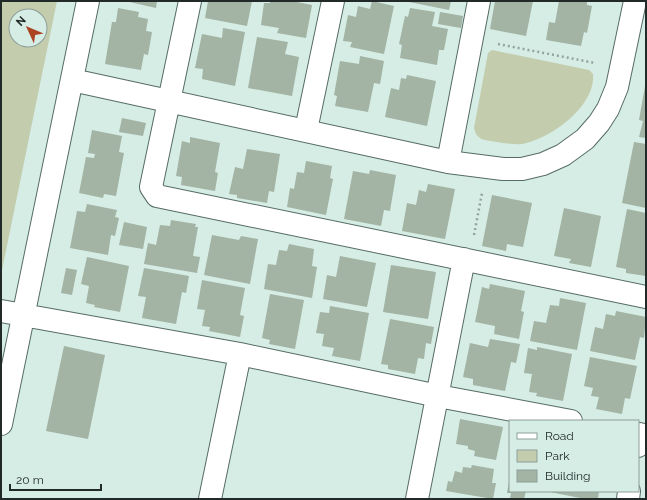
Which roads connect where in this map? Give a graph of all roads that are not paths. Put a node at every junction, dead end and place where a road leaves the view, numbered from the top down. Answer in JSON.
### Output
{"nodes":[{"id":1,"x":88,"y":1,"type":"edge"},
{"id":2,"x":190,"y":1,"type":"edge"},
{"id":3,"x":334,"y":1,"type":"edge"},
{"id":4,"x":479,"y":1,"type":"edge"},
{"id":5,"x":635,"y":1,"type":"edge"},
{"id":6,"x":72,"y":80,"type":"junction"},
{"id":7,"x":170,"y":102,"type":"junction"},
{"id":8,"x":306,"y":130,"type":"junction"},
{"id":9,"x":448,"y":162,"type":"junction"},
{"id":10,"x":467,"y":260,"type":"junction"},
{"id":11,"x":646,"y":297,"type":"edge"},
{"id":12,"x":1,"y":311,"type":"edge"},
{"id":13,"x":23,"y":315,"type":"junction"},
{"id":14,"x":240,"y":354,"type":"junction"},
{"id":15,"x":438,"y":396,"type":"junction"},
{"id":16,"x":566,"y":420,"type":"edge"},
{"id":17,"x":1,"y":424,"type":"edge"},
{"id":18,"x":210,"y":499,"type":"edge"},
{"id":19,"x":417,"y":499,"type":"edge"}],
"edges":[{"from":1,"to":6,"type":"street"},
{"from":2,"to":7,"type":"street"},
{"from":3,"to":8,"type":"street"},
{"from":4,"to":9,"type":"street"},
{"from":5,"to":9,"type":"street"},
{"from":6,"to":7,"type":"street"},
{"from":6,"to":13,"type":"street"},
{"from":7,"to":8,"type":"street"},
{"from":7,"to":10,"type":"street"},
{"from":8,"to":9,"type":"street"},
{"from":10,"to":11,"type":"street"},
{"from":10,"to":15,"type":"street"},
{"from":12,"to":13,"type":"street"},
{"from":13,"to":14,"type":"street"},
{"from":13,"to":17,"type":"street"},
{"from":14,"to":15,"type":"street"},
{"from":14,"to":18,"type":"street"},
{"from":15,"to":16,"type":"street"},
{"from":15,"to":19,"type":"street"}]}
